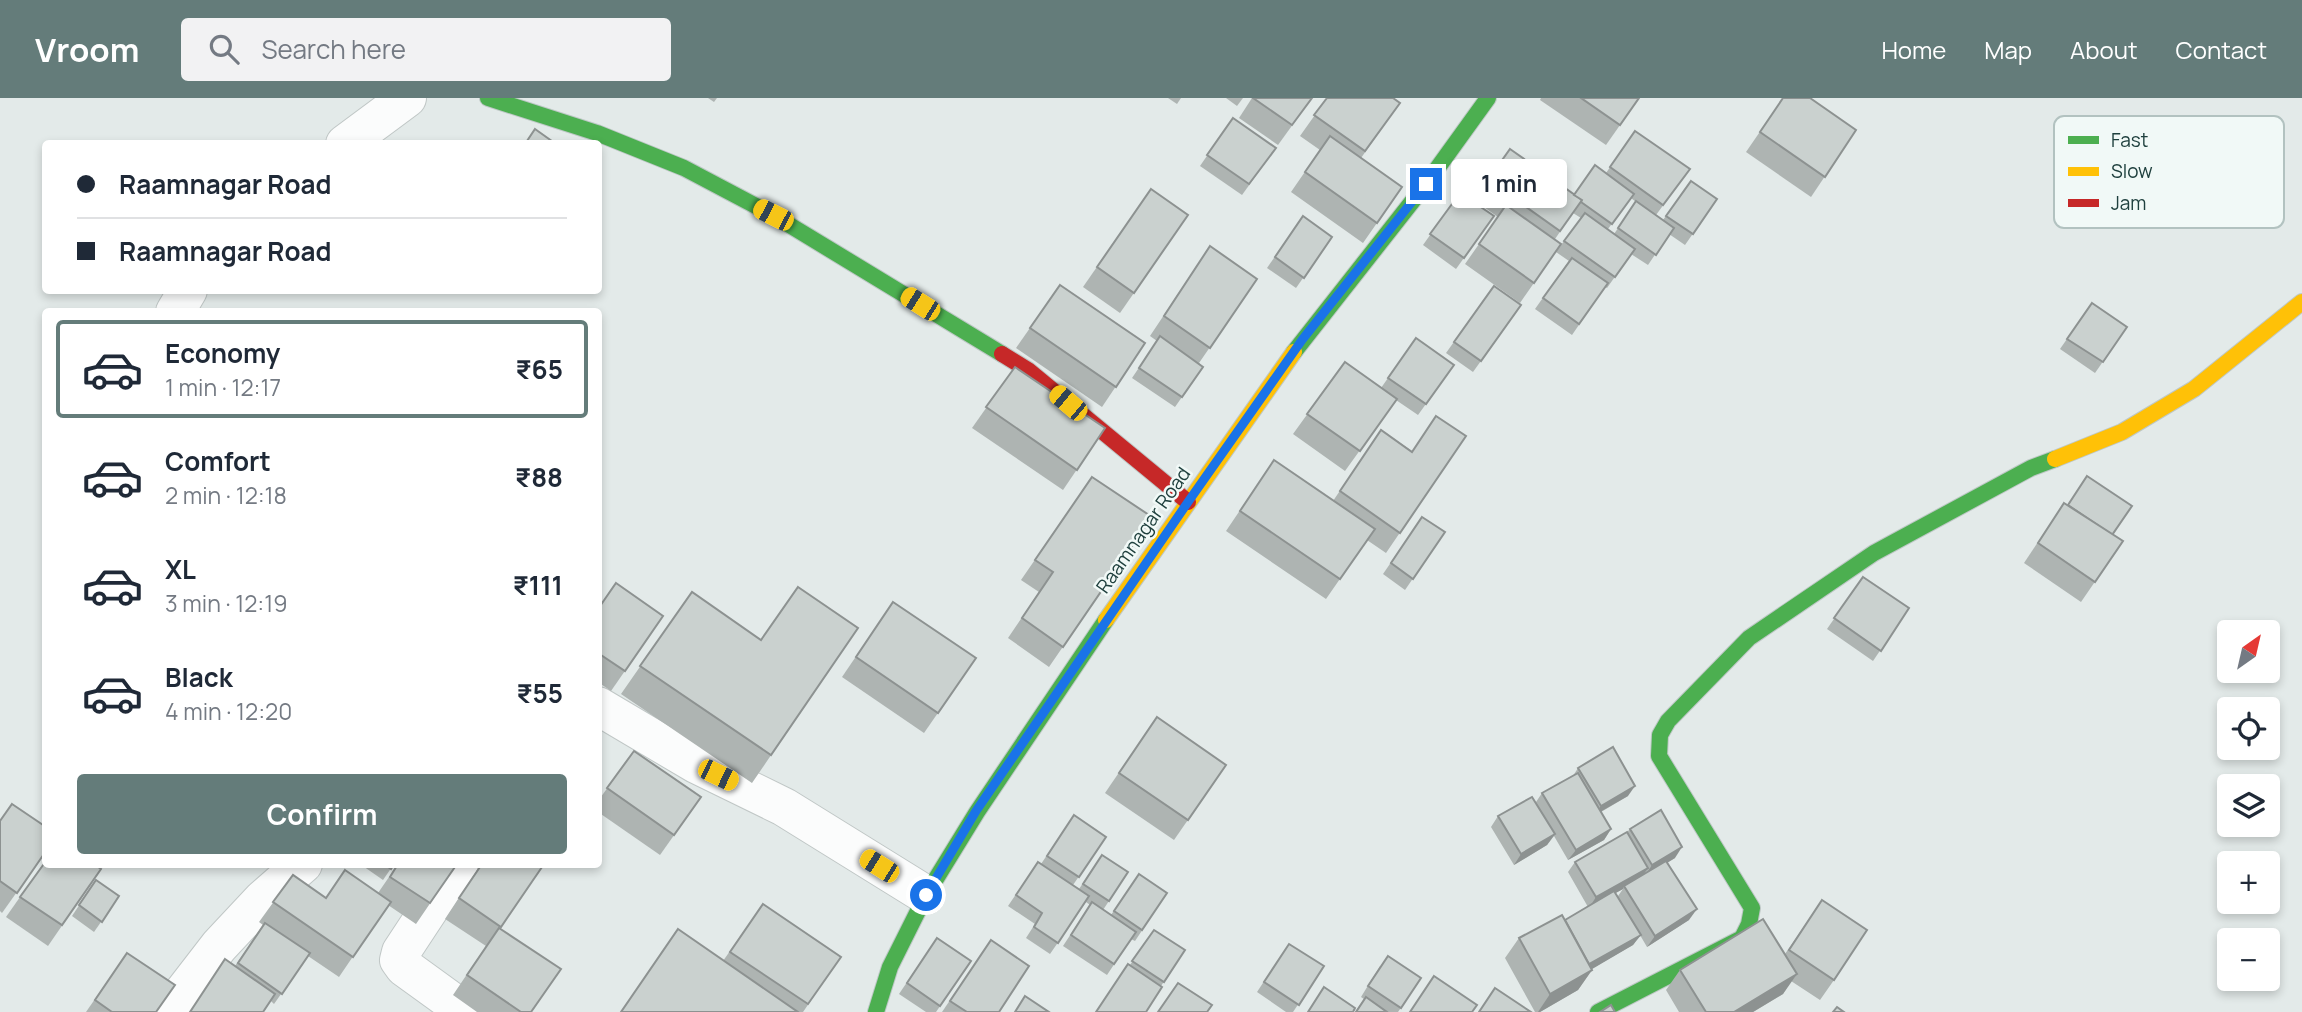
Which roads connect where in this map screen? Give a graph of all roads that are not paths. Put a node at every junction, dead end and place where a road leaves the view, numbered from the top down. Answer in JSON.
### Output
{"nodes":[{"id":1,"x":407,"y":98,"type":"edge"},
{"id":2,"x":488,"y":98,"type":"edge"},
{"id":3,"x":1488,"y":98,"type":"edge"},
{"id":4,"x":350,"y":140,"type":"edge"},
{"id":5,"x":2302,"y":302,"type":"edge"},
{"id":6,"x":1188,"y":502,"type":"junction"},
{"id":7,"x":602,"y":708,"type":"edge"},
{"id":8,"x":298,"y":868,"type":"edge"},
{"id":9,"x":456,"y":868,"type":"edge"},
{"id":10,"x":926,"y":895,"type":"junction"},
{"id":11,"x":168,"y":1012,"type":"edge"},
{"id":12,"x":466,"y":1012,"type":"edge"},
{"id":13,"x":876,"y":1012,"type":"edge"},
{"id":14,"x":1598,"y":1012,"type":"edge"}],
"edges":[{"from":1,"to":4,"type":"street"},
{"from":2,"to":6,"type":"main road"},
{"from":3,"to":6,"type":"main road","name":"Raamnagar Road"},
{"from":5,"to":14,"type":"main road"},
{"from":6,"to":10,"type":"main road","name":"Raamnagar Road"},
{"from":7,"to":10,"type":"street"},
{"from":8,"to":11,"type":"street"},
{"from":9,"to":12,"type":"street"},
{"from":10,"to":13,"type":"main road","name":"Raamnagar Road"}]}
